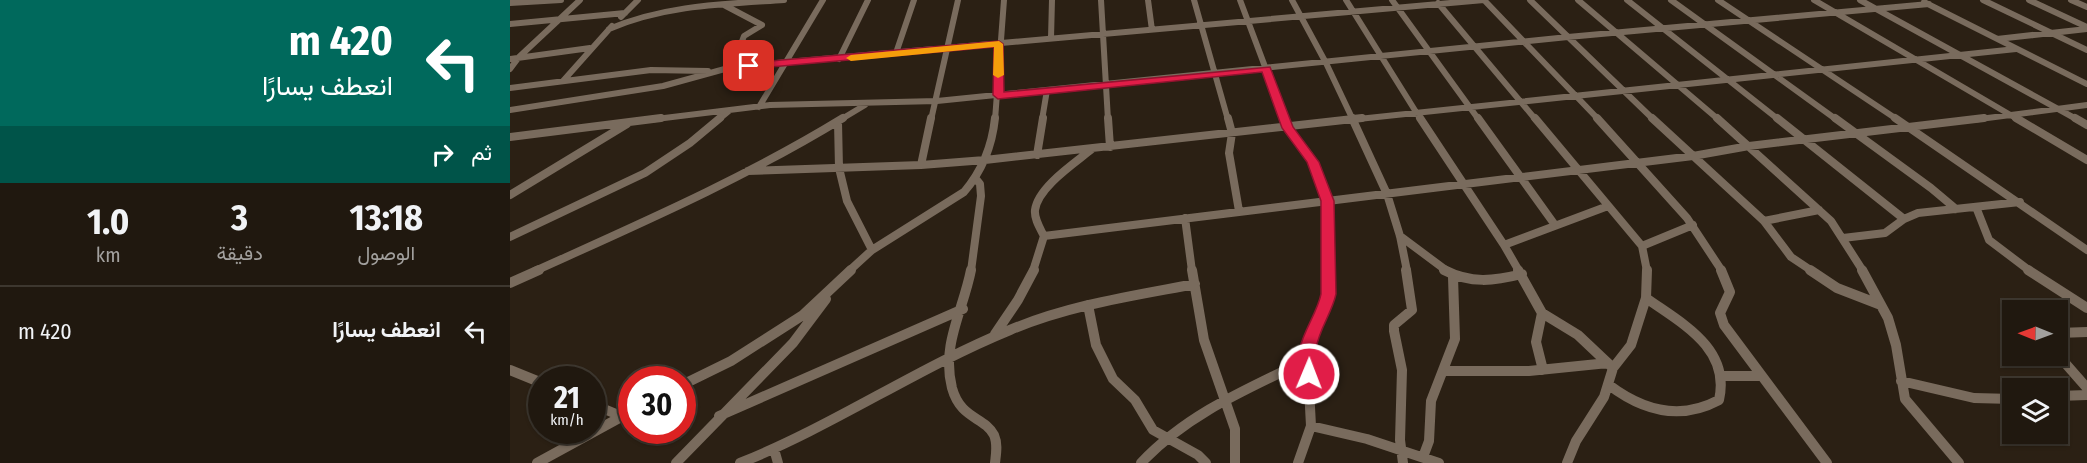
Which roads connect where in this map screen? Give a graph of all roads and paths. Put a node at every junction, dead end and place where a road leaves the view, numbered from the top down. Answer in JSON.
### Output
{"nodes":[{"id":1,"x":538,"y":0,"type":"edge"},
{"id":2,"x":561,"y":0,"type":"edge"},
{"id":3,"x":580,"y":0,"type":"edge"},
{"id":4,"x":638,"y":0,"type":"edge"},
{"id":5,"x":784,"y":0,"type":"edge"},
{"id":6,"x":822,"y":0,"type":"edge"},
{"id":7,"x":868,"y":0,"type":"edge"},
{"id":8,"x":914,"y":0,"type":"edge"},
{"id":9,"x":957,"y":0,"type":"edge"},
{"id":10,"x":1004,"y":0,"type":"edge"},
{"id":11,"x":1052,"y":0,"type":"edge"},
{"id":12,"x":1101,"y":0,"type":"edge"},
{"id":13,"x":1148,"y":0,"type":"edge"},
{"id":14,"x":1194,"y":0,"type":"edge"},
{"id":15,"x":1240,"y":0,"type":"edge"},
{"id":16,"x":1292,"y":0,"type":"edge"},
{"id":17,"x":1346,"y":0,"type":"edge"},
{"id":18,"x":1392,"y":0,"type":"edge"},
{"id":19,"x":1484,"y":0,"type":"edge"},
{"id":20,"x":1530,"y":0,"type":"edge"},
{"id":21,"x":1578,"y":0,"type":"edge"},
{"id":22,"x":1627,"y":0,"type":"edge"},
{"id":23,"x":1671,"y":0,"type":"edge"},
{"id":24,"x":1718,"y":0,"type":"edge"},
{"id":25,"x":1814,"y":0,"type":"edge"},
{"id":26,"x":1860,"y":0,"type":"edge"},
{"id":27,"x":1921,"y":0,"type":"edge"},
{"id":28,"x":1983,"y":0,"type":"edge"},
{"id":29,"x":2029,"y":0,"type":"edge"},
{"id":30,"x":2071,"y":0,"type":"edge"},
{"id":31,"x":1438,"y":2,"type":"edge"},
{"id":32,"x":510,"y":3,"type":"edge"},
{"id":33,"x":1929,"y":4,"type":"junction"},
{"id":34,"x":724,"y":5,"type":"junction"},
{"id":35,"x":2087,"y":7,"type":"edge"},
{"id":36,"x":1398,"y":8,"type":"junction"},
{"id":37,"x":1875,"y":8,"type":"junction"},
{"id":38,"x":1353,"y":12,"type":"junction"},
{"id":39,"x":1835,"y":12,"type":"junction"},
{"id":40,"x":625,"y":13,"type":"junction"},
{"id":41,"x":1302,"y":17,"type":"junction"},
{"id":42,"x":561,"y":18,"type":"junction"},
{"id":43,"x":1749,"y":20,"type":"junction"},
{"id":44,"x":1249,"y":22,"type":"junction"},
{"id":45,"x":512,"y":25,"type":"edge"},
{"id":46,"x":1706,"y":25,"type":"junction"},
{"id":47,"x":1200,"y":26,"type":"junction"},
{"id":48,"x":1663,"y":28,"type":"junction"},
{"id":49,"x":2087,"y":28,"type":"edge"},
{"id":50,"x":609,"y":29,"type":"junction"},
{"id":51,"x":1152,"y":30,"type":"junction"},
{"id":52,"x":1615,"y":33,"type":"junction"},
{"id":53,"x":2052,"y":33,"type":"junction"},
{"id":54,"x":1102,"y":34,"type":"junction"},
{"id":55,"x":1568,"y":37,"type":"junction"},
{"id":56,"x":1051,"y":38,"type":"junction"},
{"id":57,"x":1997,"y":39,"type":"junction"},
{"id":58,"x":1525,"y":42,"type":"junction"},
{"id":59,"x":999,"y":44,"type":"junction"},
{"id":60,"x":1477,"y":47,"type":"junction"},
{"id":61,"x":590,"y":48,"type":"junction"},
{"id":62,"x":948,"y":48,"type":"junction"},
{"id":63,"x":2016,"y":49,"type":"junction"},
{"id":64,"x":2087,"y":50,"type":"edge"},
{"id":65,"x":1430,"y":52,"type":"junction"},
{"id":66,"x":896,"y":54,"type":"junction"},
{"id":67,"x":1955,"y":54,"type":"junction"},
{"id":68,"x":519,"y":57,"type":"junction"},
{"id":69,"x":1381,"y":57,"type":"junction"},
{"id":70,"x":1914,"y":58,"type":"junction"},
{"id":71,"x":510,"y":59,"type":"edge"},
{"id":72,"x":839,"y":59,"type":"junction"},
{"id":73,"x":784,"y":63,"type":"junction"},
{"id":74,"x":1326,"y":63,"type":"junction"},
{"id":75,"x":732,"y":68,"type":"junction"},
{"id":76,"x":1821,"y":68,"type":"junction"},
{"id":77,"x":510,"y":69,"type":"edge"},
{"id":78,"x":1266,"y":69,"type":"junction"},
{"id":79,"x":712,"y":71,"type":"junction"},
{"id":80,"x":1216,"y":73,"type":"junction"},
{"id":81,"x":1771,"y":74,"type":"junction"},
{"id":82,"x":1724,"y":79,"type":"junction"},
{"id":83,"x":563,"y":81,"type":"junction"},
{"id":84,"x":1106,"y":84,"type":"junction"},
{"id":85,"x":1677,"y":84,"type":"junction"},
{"id":86,"x":2087,"y":84,"type":"edge"},
{"id":87,"x":510,"y":88,"type":"edge"},
{"id":88,"x":1047,"y":90,"type":"junction"},
{"id":89,"x":1622,"y":90,"type":"junction"},
{"id":90,"x":998,"y":95,"type":"junction"},
{"id":91,"x":1577,"y":95,"type":"junction"},
{"id":92,"x":937,"y":101,"type":"junction"},
{"id":93,"x":1522,"y":101,"type":"junction"},
{"id":94,"x":865,"y":105,"type":"junction"},
{"id":95,"x":2087,"y":105,"type":"edge"},
{"id":96,"x":759,"y":107,"type":"junction"},
{"id":97,"x":1469,"y":107,"type":"junction"},
{"id":98,"x":2058,"y":108,"type":"junction"},
{"id":99,"x":510,"y":110,"type":"edge"},
{"id":100,"x":729,"y":111,"type":"junction"},
{"id":101,"x":1416,"y":113,"type":"junction"},
{"id":102,"x":2007,"y":116,"type":"junction"},
{"id":103,"x":1353,"y":120,"type":"junction"},
{"id":104,"x":630,"y":122,"type":"junction"},
{"id":105,"x":838,"y":122,"type":"junction"},
{"id":106,"x":2087,"y":125,"type":"edge"},
{"id":107,"x":1288,"y":128,"type":"junction"},
{"id":108,"x":1911,"y":128,"type":"junction"},
{"id":109,"x":1232,"y":133,"type":"junction"},
{"id":110,"x":1856,"y":135,"type":"junction"},
{"id":111,"x":510,"y":137,"type":"edge"},
{"id":112,"x":1805,"y":140,"type":"junction"},
{"id":113,"x":1749,"y":146,"type":"junction"},
{"id":114,"x":1110,"y":147,"type":"junction"},
{"id":115,"x":1092,"y":149,"type":"junction"},
{"id":116,"x":1037,"y":155,"type":"junction"},
{"id":117,"x":1693,"y":156,"type":"junction"},
{"id":118,"x":985,"y":160,"type":"junction"},
{"id":119,"x":2087,"y":160,"type":"edge"},
{"id":120,"x":1638,"y":162,"type":"junction"},
{"id":121,"x":921,"y":165,"type":"junction"},
{"id":122,"x":839,"y":168,"type":"junction"},
{"id":123,"x":1579,"y":170,"type":"junction"},
{"id":124,"x":748,"y":171,"type":"junction"},
{"id":125,"x":1521,"y":176,"type":"junction"},
{"id":126,"x":976,"y":179,"type":"junction"},
{"id":127,"x":1461,"y":183,"type":"junction"},
{"id":128,"x":1387,"y":194,"type":"junction"},
{"id":129,"x":510,"y":195,"type":"edge"},
{"id":130,"x":1328,"y":201,"type":"junction"},
{"id":131,"x":2020,"y":202,"type":"junction"},
{"id":132,"x":1608,"y":206,"type":"junction"},
{"id":133,"x":1976,"y":207,"type":"junction"},
{"id":134,"x":1956,"y":209,"type":"junction"},
{"id":135,"x":1819,"y":210,"type":"junction"},
{"id":136,"x":1239,"y":211,"type":"junction"},
{"id":137,"x":1185,"y":218,"type":"junction"},
{"id":138,"x":1904,"y":219,"type":"junction"},
{"id":139,"x":1764,"y":221,"type":"junction"},
{"id":140,"x":1555,"y":225,"type":"junction"},
{"id":141,"x":1693,"y":225,"type":"junction"},
{"id":142,"x":1044,"y":236,"type":"junction"},
{"id":143,"x":1400,"y":236,"type":"junction"},
{"id":144,"x":510,"y":237,"type":"edge"},
{"id":145,"x":1843,"y":238,"type":"junction"},
{"id":146,"x":1504,"y":245,"type":"junction"},
{"id":147,"x":1642,"y":246,"type":"junction"},
{"id":148,"x":872,"y":250,"type":"junction"},
{"id":149,"x":2087,"y":250,"type":"edge"},
{"id":150,"x":1522,"y":274,"type":"junction"},
{"id":151,"x":1453,"y":277,"type":"junction"},
{"id":152,"x":510,"y":283,"type":"edge"},
{"id":153,"x":1195,"y":284,"type":"junction"},
{"id":154,"x":834,"y":286,"type":"junction"},
{"id":155,"x":1646,"y":298,"type":"junction"},
{"id":156,"x":1088,"y":305,"type":"junction"},
{"id":157,"x":1881,"y":305,"type":"junction"},
{"id":158,"x":2087,"y":308,"type":"edge"},
{"id":159,"x":963,"y":309,"type":"junction"},
{"id":160,"x":1542,"y":314,"type":"junction"},
{"id":161,"x":2087,"y":332,"type":"edge"},
{"id":162,"x":2068,"y":333,"type":"edge"},
{"id":163,"x":994,"y":336,"type":"junction"},
{"id":164,"x":948,"y":360,"type":"junction"},
{"id":165,"x":1307,"y":360,"type":"junction"},
{"id":166,"x":1610,"y":366,"type":"junction"},
{"id":167,"x":2068,"y":366,"type":"edge"},
{"id":168,"x":510,"y":370,"type":"edge"},
{"id":169,"x":1543,"y":370,"type":"junction"},
{"id":170,"x":1444,"y":371,"type":"junction"},
{"id":171,"x":1720,"y":376,"type":"junction"},
{"id":172,"x":1762,"y":376,"type":"junction"},
{"id":173,"x":528,"y":377,"type":"edge"},
{"id":174,"x":696,"y":378,"type":"edge"},
{"id":175,"x":1901,"y":381,"type":"junction"},
{"id":176,"x":1609,"y":384,"type":"junction"},
{"id":177,"x":2087,"y":388,"type":"edge"},
{"id":178,"x":2087,"y":395,"type":"edge"},
{"id":179,"x":2068,"y":396,"type":"edge"},
{"id":180,"x":1228,"y":399,"type":"junction"},
{"id":181,"x":2002,"y":399,"type":"edge"},
{"id":182,"x":718,"y":416,"type":"junction"},
{"id":183,"x":618,"y":418,"type":"edge"},
{"id":184,"x":1311,"y":426,"type":"junction"},
{"id":185,"x":1165,"y":438,"type":"junction"},
{"id":186,"x":774,"y":449,"type":"junction"},
{"id":187,"x":1400,"y":449,"type":"junction"},
{"id":188,"x":1423,"y":457,"type":"junction"},
{"id":189,"x":537,"y":463,"type":"edge"},
{"id":190,"x":676,"y":463,"type":"edge"},
{"id":191,"x":740,"y":463,"type":"edge"},
{"id":192,"x":778,"y":463,"type":"edge"},
{"id":193,"x":995,"y":463,"type":"edge"},
{"id":194,"x":1140,"y":463,"type":"edge"},
{"id":195,"x":1206,"y":463,"type":"edge"},
{"id":196,"x":1235,"y":463,"type":"edge"},
{"id":197,"x":1298,"y":463,"type":"edge"},
{"id":198,"x":1403,"y":463,"type":"edge"},
{"id":199,"x":1439,"y":463,"type":"edge"},
{"id":200,"x":1567,"y":463,"type":"edge"},
{"id":201,"x":1827,"y":463,"type":"edge"},
{"id":202,"x":1959,"y":463,"type":"edge"}],
"edges":[{"from":1,"to":2,"type":"street"},
{"from":1,"to":32,"type":"street"},
{"from":3,"to":42,"type":"street"},
{"from":4,"to":40,"type":"street"},
{"from":5,"to":34,"type":"street"},
{"from":6,"to":73,"type":"street"},
{"from":7,"to":72,"type":"street"},
{"from":8,"to":66,"type":"street"},
{"from":9,"to":62,"type":"street"},
{"from":10,"to":59,"type":"street"},
{"from":11,"to":56,"type":"street"},
{"from":12,"to":54,"type":"street"},
{"from":13,"to":51,"type":"street"},
{"from":14,"to":47,"type":"street"},
{"from":15,"to":44,"type":"street"},
{"from":16,"to":41,"type":"street"},
{"from":17,"to":38,"type":"street"},
{"from":18,"to":36,"type":"street"},
{"from":19,"to":31,"type":"street"},
{"from":19,"to":58,"type":"street"},
{"from":20,"to":55,"type":"street"},
{"from":21,"to":52,"type":"street"},
{"from":22,"to":48,"type":"street"},
{"from":23,"to":46,"type":"street"},
{"from":24,"to":43,"type":"street"},
{"from":25,"to":39,"type":"street"},
{"from":26,"to":37,"type":"street"},
{"from":27,"to":33,"type":"street"},
{"from":28,"to":53,"type":"street"},
{"from":29,"to":49,"type":"street"},
{"from":30,"to":35,"type":"street"},
{"from":31,"to":36,"type":"street"},
{"from":31,"to":60,"type":"street"},
{"from":33,"to":37,"type":"street"},
{"from":33,"to":57,"type":"street"},
{"from":34,"to":50,"type":"street"},
{"from":34,"to":75,"type":"street"},
{"from":36,"to":38,"type":"street"},
{"from":36,"to":65,"type":"street"},
{"from":37,"to":39,"type":"street"},
{"from":37,"to":67,"type":"street"},
{"from":38,"to":41,"type":"street"},
{"from":38,"to":69,"type":"street"},
{"from":39,"to":43,"type":"street"},
{"from":39,"to":70,"type":"street"},
{"from":40,"to":42,"type":"street"},
{"from":40,"to":50,"type":"street"},
{"from":41,"to":44,"type":"street"},
{"from":41,"to":74,"type":"street"},
{"from":42,"to":45,"type":"street"},
{"from":42,"to":68,"type":"street"},
{"from":43,"to":46,"type":"street"},
{"from":43,"to":76,"type":"street"},
{"from":44,"to":47,"type":"street"},
{"from":44,"to":78,"type":"street"},
{"from":46,"to":48,"type":"street"},
{"from":46,"to":81,"type":"street"},
{"from":47,"to":51,"type":"street"},
{"from":47,"to":80,"type":"street"},
{"from":48,"to":52,"type":"street"},
{"from":48,"to":82,"type":"street"},
{"from":49,"to":53,"type":"street"},
{"from":50,"to":61,"type":"street"},
{"from":51,"to":54,"type":"street"},
{"from":52,"to":55,"type":"street"},
{"from":52,"to":85,"type":"street"},
{"from":53,"to":57,"type":"street"},
{"from":53,"to":64,"type":"street"},
{"from":54,"to":56,"type":"street"},
{"from":54,"to":84,"type":"street"},
{"from":55,"to":58,"type":"street"},
{"from":55,"to":89,"type":"street"},
{"from":56,"to":59,"type":"street"},
{"from":57,"to":63,"type":"street"},
{"from":58,"to":60,"type":"street"},
{"from":58,"to":91,"type":"street"},
{"from":59,"to":62,"type":"street"},
{"from":59,"to":90,"type":"street"},
{"from":60,"to":65,"type":"street"},
{"from":60,"to":93,"type":"street"},
{"from":61,"to":68,"type":"street"},
{"from":61,"to":83,"type":"street"},
{"from":62,"to":66,"type":"street"},
{"from":62,"to":92,"type":"street"},
{"from":63,"to":67,"type":"street"},
{"from":63,"to":86,"type":"street"},
{"from":65,"to":69,"type":"street"},
{"from":65,"to":97,"type":"street"},
{"from":66,"to":72,"type":"street"},
{"from":67,"to":70,"type":"street"},
{"from":67,"to":98,"type":"street"},
{"from":68,"to":71,"type":"street"},
{"from":68,"to":77,"type":"street"},
{"from":69,"to":74,"type":"street"},
{"from":69,"to":101,"type":"street"},
{"from":70,"to":76,"type":"street"},
{"from":70,"to":102,"type":"street"},
{"from":72,"to":73,"type":"street"},
{"from":73,"to":75,"type":"street"},
{"from":73,"to":96,"type":"street"},
{"from":74,"to":78,"type":"street"},
{"from":74,"to":103,"type":"street"},
{"from":75,"to":79,"type":"street"},
{"from":76,"to":81,"type":"street"},
{"from":76,"to":108,"type":"street"},
{"from":78,"to":80,"type":"street"},
{"from":78,"to":107,"type":"street"},
{"from":79,"to":83,"type":"street"},
{"from":79,"to":99,"type":"street"},
{"from":80,"to":84,"type":"street"},
{"from":80,"to":109,"type":"street"},
{"from":81,"to":82,"type":"street"},
{"from":81,"to":110,"type":"street"},
{"from":82,"to":85,"type":"street"},
{"from":82,"to":112,"type":"street"},
{"from":83,"to":87,"type":"street"},
{"from":84,"to":88,"type":"street"},
{"from":84,"to":114,"type":"street"},
{"from":85,"to":89,"type":"street"},
{"from":85,"to":113,"type":"street"},
{"from":88,"to":90,"type":"street"},
{"from":88,"to":116,"type":"street"},
{"from":89,"to":91,"type":"street"},
{"from":89,"to":117,"type":"street"},
{"from":90,"to":92,"type":"street"},
{"from":90,"to":118,"type":"street"},
{"from":91,"to":93,"type":"street"},
{"from":91,"to":120,"type":"street"},
{"from":92,"to":94,"type":"street"},
{"from":92,"to":121,"type":"street"},
{"from":93,"to":97,"type":"street"},
{"from":93,"to":123,"type":"street"},
{"from":94,"to":96,"type":"street"},
{"from":94,"to":105,"type":"street"},
{"from":95,"to":98,"type":"street"},
{"from":96,"to":100,"type":"street"},
{"from":97,"to":101,"type":"street"},
{"from":97,"to":125,"type":"street"},
{"from":98,"to":102,"type":"street"},
{"from":98,"to":106,"type":"street"},
{"from":100,"to":104,"type":"street"},
{"from":100,"to":144,"type":"street"},
{"from":101,"to":103,"type":"street"},
{"from":101,"to":127,"type":"street"},
{"from":102,"to":108,"type":"street"},
{"from":102,"to":119,"type":"street"},
{"from":103,"to":107,"type":"street"},
{"from":103,"to":128,"type":"street"},
{"from":104,"to":111,"type":"street"},
{"from":104,"to":129,"type":"street"},
{"from":105,"to":122,"type":"street"},
{"from":105,"to":124,"type":"street"},
{"from":107,"to":109,"type":"street"},
{"from":107,"to":130,"type":"street"},
{"from":108,"to":110,"type":"street"},
{"from":108,"to":131,"type":"street"},
{"from":109,"to":114,"type":"street"},
{"from":109,"to":136,"type":"street"},
{"from":110,"to":112,"type":"street"},
{"from":110,"to":134,"type":"street"},
{"from":112,"to":113,"type":"street"},
{"from":112,"to":138,"type":"street"},
{"from":113,"to":117,"type":"street"},
{"from":113,"to":135,"type":"street"},
{"from":114,"to":115,"type":"street"},
{"from":115,"to":116,"type":"street"},
{"from":115,"to":142,"type":"street"},
{"from":116,"to":118,"type":"street"},
{"from":117,"to":120,"type":"street"},
{"from":117,"to":139,"type":"street"},
{"from":118,"to":121,"type":"street"},
{"from":118,"to":126,"type":"street"},
{"from":120,"to":123,"type":"street"},
{"from":120,"to":141,"type":"street"},
{"from":121,"to":122,"type":"street"},
{"from":122,"to":124,"type":"street"},
{"from":122,"to":148,"type":"street"},
{"from":123,"to":125,"type":"street"},
{"from":123,"to":132,"type":"street"},
{"from":124,"to":152,"type":"street"},
{"from":125,"to":127,"type":"street"},
{"from":125,"to":140,"type":"street"},
{"from":126,"to":148,"type":"street"},
{"from":126,"to":159,"type":"street"},
{"from":127,"to":128,"type":"street"},
{"from":127,"to":146,"type":"street"},
{"from":128,"to":130,"type":"street"},
{"from":128,"to":143,"type":"street"},
{"from":130,"to":136,"type":"street"},
{"from":130,"to":165,"type":"street"},
{"from":131,"to":133,"type":"street"},
{"from":131,"to":149,"type":"street"},
{"from":132,"to":140,"type":"street"},
{"from":132,"to":147,"type":"street"},
{"from":133,"to":134,"type":"street"},
{"from":133,"to":158,"type":"street"},
{"from":134,"to":138,"type":"street"},
{"from":135,"to":139,"type":"street"},
{"from":135,"to":145,"type":"street"},
{"from":136,"to":137,"type":"street"},
{"from":137,"to":142,"type":"street"},
{"from":137,"to":153,"type":"street"},
{"from":138,"to":145,"type":"street"},
{"from":139,"to":157,"type":"street"},
{"from":140,"to":146,"type":"street"},
{"from":141,"to":147,"type":"street"},
{"from":141,"to":172,"type":"street"},
{"from":142,"to":163,"type":"street"},
{"from":143,"to":151,"type":"street"},
{"from":143,"to":187,"type":"street"},
{"from":145,"to":157,"type":"street"},
{"from":146,"to":150,"type":"street"},
{"from":147,"to":155,"type":"street"},
{"from":148,"to":154,"type":"street"},
{"from":150,"to":151,"type":"street"},
{"from":150,"to":160,"type":"street"},
{"from":151,"to":170,"type":"street"},
{"from":153,"to":156,"type":"street"},
{"from":153,"to":180,"type":"street"},
{"from":154,"to":174,"type":"street"},
{"from":154,"to":182,"type":"street"},
{"from":155,"to":166,"type":"street"},
{"from":155,"to":171,"type":"street"},
{"from":156,"to":163,"type":"street"},
{"from":156,"to":185,"type":"street"},
{"from":157,"to":175,"type":"street"},
{"from":159,"to":164,"type":"street"},
{"from":159,"to":182,"type":"street"},
{"from":160,"to":166,"type":"street"},
{"from":160,"to":169,"type":"street"},
{"from":161,"to":162,"type":"street"},
{"from":163,"to":164,"type":"street"},
{"from":164,"to":186,"type":"street"},
{"from":164,"to":193,"type":"street"},
{"from":165,"to":180,"type":"street"},
{"from":165,"to":184,"type":"street"},
{"from":166,"to":169,"type":"street"},
{"from":166,"to":176,"type":"street"},
{"from":167,"to":177,"type":"street"},
{"from":168,"to":173,"type":"street"},
{"from":169,"to":170,"type":"street"},
{"from":170,"to":188,"type":"street"},
{"from":171,"to":172,"type":"street"},
{"from":171,"to":176,"type":"street"},
{"from":172,"to":201,"type":"street"},
{"from":175,"to":181,"type":"street"},
{"from":175,"to":202,"type":"street"},
{"from":176,"to":200,"type":"street"},
{"from":178,"to":179,"type":"street"},
{"from":180,"to":185,"type":"street"},
{"from":180,"to":196,"type":"street"},
{"from":182,"to":190,"type":"street"},
{"from":183,"to":189,"type":"street"},
{"from":184,"to":187,"type":"street"},
{"from":184,"to":197,"type":"street"},
{"from":185,"to":194,"type":"street"},
{"from":185,"to":195,"type":"street"},
{"from":186,"to":191,"type":"street"},
{"from":186,"to":192,"type":"street"},
{"from":187,"to":188,"type":"street"},
{"from":187,"to":198,"type":"street"},
{"from":188,"to":199,"type":"street"}]}
